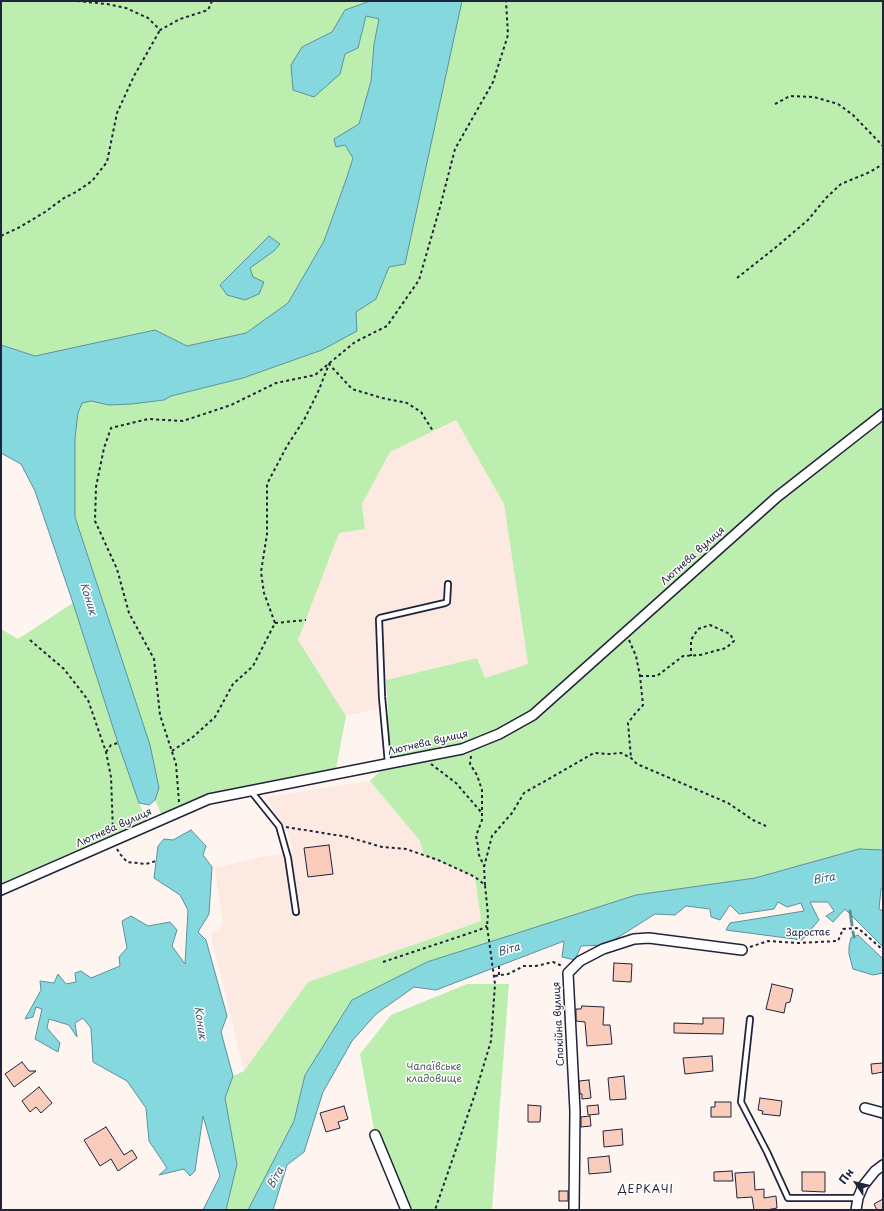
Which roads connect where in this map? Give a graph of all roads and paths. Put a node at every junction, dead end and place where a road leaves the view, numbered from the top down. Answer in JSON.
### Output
{"nodes":[{"id":1,"x":77,"y":1,"type":"edge"},
{"id":2,"x":212,"y":1,"type":"edge"},
{"id":3,"x":506,"y":1,"type":"edge"},
{"id":4,"x":160,"y":30,"type":"junction"},
{"id":5,"x":775,"y":104,"type":"dead end"},
{"id":6,"x":883,"y":146,"type":"edge"},
{"id":7,"x":883,"y":164,"type":"edge"},
{"id":8,"x":1,"y":236,"type":"edge"},
{"id":9,"x":737,"y":278,"type":"dead end"},
{"id":10,"x":328,"y":364,"type":"junction"},
{"id":11,"x":883,"y":414,"type":"edge"},
{"id":12,"x":433,"y":431,"type":"dead end"},
{"id":13,"x":448,"y":584,"type":"dead end"},
{"id":14,"x":306,"y":620,"type":"dead end"},
{"id":15,"x":275,"y":623,"type":"junction"},
{"id":16,"x":625,"y":631,"type":"junction"},
{"id":17,"x":30,"y":640,"type":"dead end"},
{"id":18,"x":691,"y":656,"type":"junction"},
{"id":19,"x":640,"y":676,"type":"junction"},
{"id":20,"x":479,"y":742,"type":"junction"},
{"id":21,"x":118,"y":743,"type":"dead end"},
{"id":22,"x":172,"y":751,"type":"junction"},
{"id":23,"x":106,"y":752,"type":"junction"},
{"id":24,"x":421,"y":757,"type":"junction"},
{"id":25,"x":631,"y":758,"type":"junction"},
{"id":26,"x":388,"y":763,"type":"junction"},
{"id":27,"x":250,"y":790,"type":"junction"},
{"id":28,"x":180,"y":811,"type":"junction"},
{"id":29,"x":482,"y":813,"type":"junction"},
{"id":30,"x":278,"y":826,"type":"junction"},
{"id":31,"x":766,"y":826,"type":"dead end"},
{"id":32,"x":113,"y":841,"type":"junction"},
{"id":33,"x":156,"y":861,"type":"dead end"},
{"id":34,"x":484,"y":866,"type":"junction"},
{"id":35,"x":485,"y":885,"type":"junction"},
{"id":36,"x":1,"y":890,"type":"edge"},
{"id":37,"x":296,"y":912,"type":"dead end"},
{"id":38,"x":487,"y":926,"type":"junction"},
{"id":39,"x":742,"y":950,"type":"joint"},
{"id":40,"x":883,"y":950,"type":"edge"},
{"id":41,"x":383,"y":962,"type":"dead end"},
{"id":42,"x":499,"y":966,"type":"dead end"},
{"id":43,"x":568,"y":973,"type":"junction"},
{"id":44,"x":499,"y":975,"type":"junction"},
{"id":45,"x":495,"y":976,"type":"junction"},
{"id":46,"x":750,"y":1019,"type":"dead end"},
{"id":47,"x":865,"y":1108,"type":"dead end"},
{"id":48,"x":883,"y":1113,"type":"edge"},
{"id":49,"x":375,"y":1135,"type":"dead end"},
{"id":50,"x":883,"y":1165,"type":"edge"},
{"id":51,"x":858,"y":1198,"type":"junction"},
{"id":52,"x":406,"y":1210,"type":"edge"},
{"id":53,"x":435,"y":1210,"type":"edge"},
{"id":54,"x":574,"y":1210,"type":"edge"},
{"id":55,"x":856,"y":1210,"type":"edge"}],
"edges":[{"from":1,"to":4,"type":"path"},
{"from":2,"to":4,"type":"path"},
{"from":3,"to":10,"type":"path"},
{"from":4,"to":8,"type":"path"},
{"from":5,"to":6,"type":"path"},
{"from":7,"to":9,"type":"path"},
{"from":10,"to":12,"type":"path"},
{"from":10,"to":15,"type":"path"},
{"from":10,"to":22,"type":"path"},
{"from":11,"to":16,"type":"street","name":"Лютнева вулиця"},
{"from":13,"to":26,"type":"lane"},
{"from":14,"to":15,"type":"path"},
{"from":15,"to":22,"type":"path"},
{"from":16,"to":19,"type":"path"},
{"from":16,"to":20,"type":"street","name":"Лютнева вулиця"},
{"from":17,"to":23,"type":"path"},
{"from":18,"to":18,"type":"path"},
{"from":18,"to":19,"type":"path"},
{"from":19,"to":25,"type":"path"},
{"from":20,"to":24,"type":"street","name":"Лютнева вулиця"},
{"from":20,"to":29,"type":"path"},
{"from":21,"to":23,"type":"path"},
{"from":22,"to":28,"type":"path"},
{"from":23,"to":32,"type":"path"},
{"from":24,"to":26,"type":"street","name":"Лютнева вулиця"},
{"from":24,"to":29,"type":"path"},
{"from":25,"to":31,"type":"path"},
{"from":25,"to":34,"type":"path"},
{"from":26,"to":27,"type":"street","name":"Лютнева вулиця"},
{"from":27,"to":28,"type":"street","name":"Лютнева вулиця"},
{"from":27,"to":30,"type":"lane"},
{"from":28,"to":32,"type":"street","name":"Лютнева вулиця"},
{"from":29,"to":34,"type":"path"},
{"from":30,"to":35,"type":"path"},
{"from":30,"to":37,"type":"lane"},
{"from":32,"to":33,"type":"path"},
{"from":32,"to":36,"type":"street","name":"Лютнева вулиця"},
{"from":34,"to":35,"type":"path"},
{"from":35,"to":38,"type":"path"},
{"from":38,"to":41,"type":"path"},
{"from":38,"to":45,"type":"path"},
{"from":39,"to":40,"type":"path","name":"Заростає"},
{"from":39,"to":43,"type":"street","name":"Спокійна вулиця"},
{"from":42,"to":44,"type":"path"},
{"from":43,"to":44,"type":"path"},
{"from":43,"to":54,"type":"street","name":"Спокійна вулиця"},
{"from":44,"to":45,"type":"path"},
{"from":45,"to":53,"type":"path"},
{"from":46,"to":51,"type":"lane"},
{"from":47,"to":48,"type":"street"},
{"from":49,"to":52,"type":"street"},
{"from":50,"to":51,"type":"street"},
{"from":51,"to":55,"type":"street"}]}
